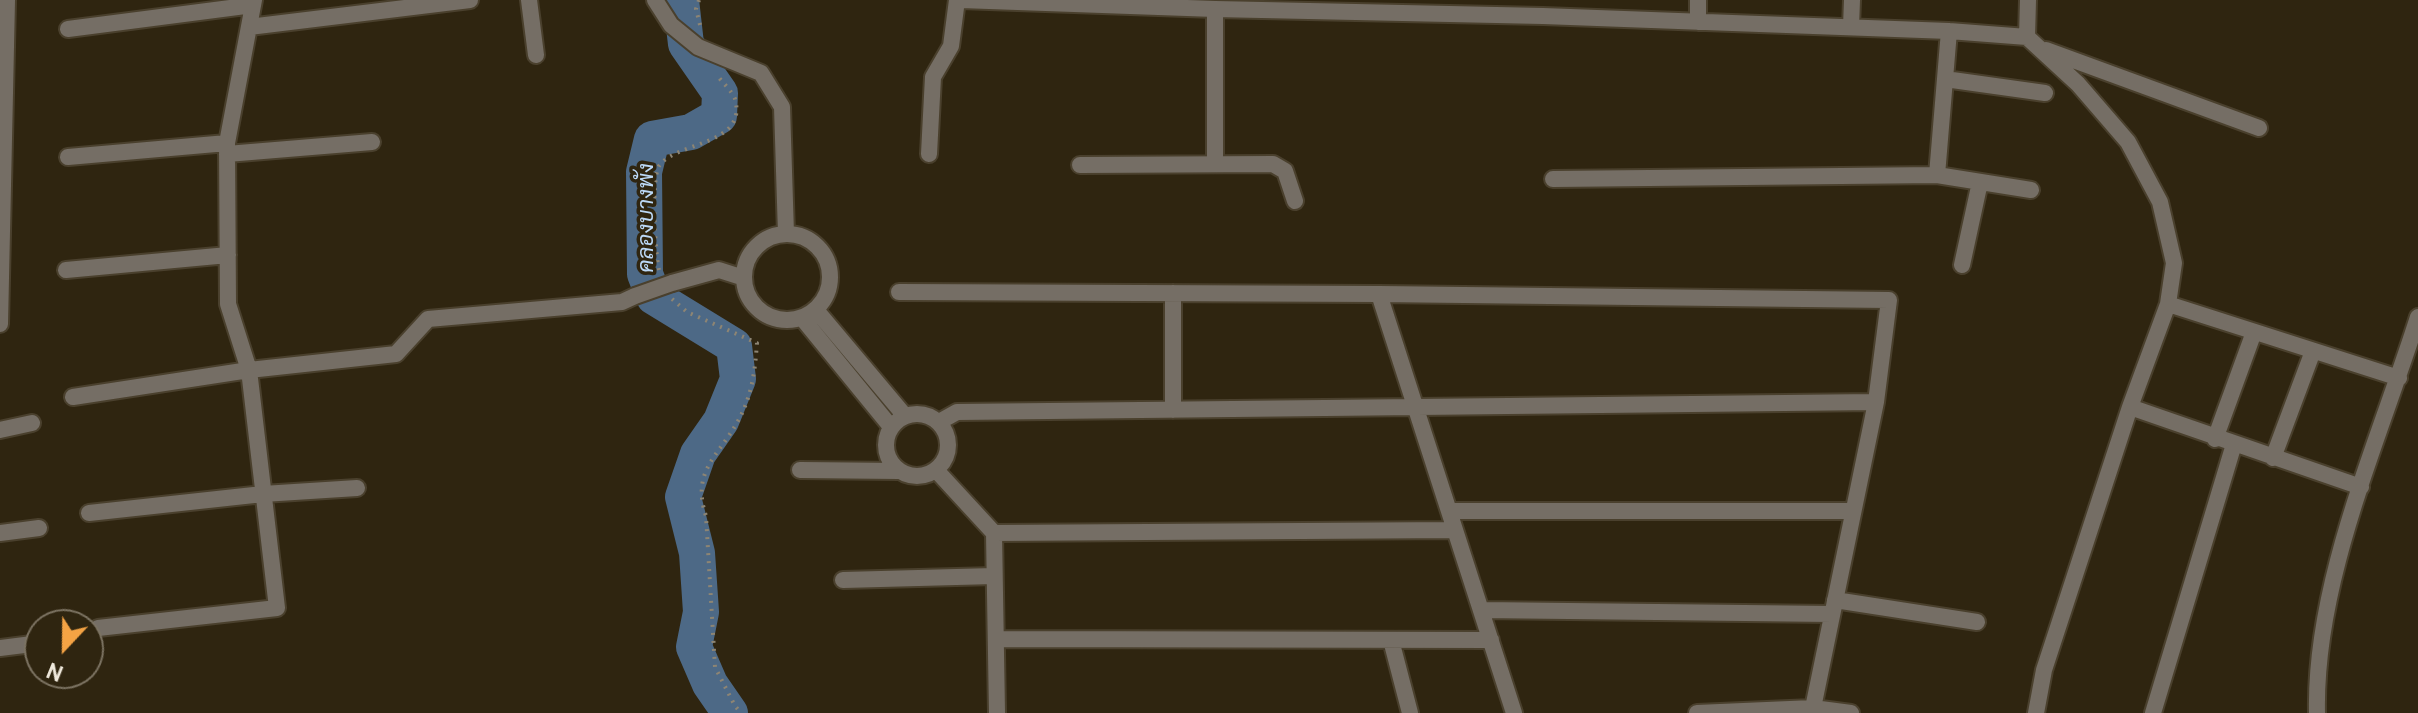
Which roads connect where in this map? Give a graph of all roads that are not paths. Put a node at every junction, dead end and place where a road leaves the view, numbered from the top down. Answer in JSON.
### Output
{"nodes":[{"id":1,"x":7,"y":0,"type":"edge"},
{"id":2,"x":470,"y":0,"type":"edge"},
{"id":3,"x":529,"y":0,"type":"edge"},
{"id":4,"x":655,"y":0,"type":"edge"},
{"id":5,"x":959,"y":0,"type":"edge"},
{"id":6,"x":1698,"y":0,"type":"edge"},
{"id":7,"x":1852,"y":0,"type":"edge"},
{"id":8,"x":2028,"y":0,"type":"edge"},
{"id":9,"x":1046,"y":1,"type":"edge"},
{"id":10,"x":253,"y":2,"type":"edge"},
{"id":11,"x":1183,"y":4,"type":"edge"},
{"id":12,"x":1369,"y":5,"type":"edge"},
{"id":13,"x":1543,"y":8,"type":"edge"},
{"id":14,"x":1215,"y":9,"type":"junction"},
{"id":15,"x":1698,"y":22,"type":"junction"},
{"id":16,"x":249,"y":27,"type":"junction"},
{"id":17,"x":1851,"y":27,"type":"junction"},
{"id":18,"x":68,"y":29,"type":"dead end"},
{"id":19,"x":1949,"y":31,"type":"junction"},
{"id":20,"x":2033,"y":42,"type":"junction"},
{"id":21,"x":536,"y":55,"type":"dead end"},
{"id":22,"x":2,"y":69,"type":"edge"},
{"id":23,"x":1945,"y":79,"type":"junction"},
{"id":24,"x":2045,"y":93,"type":"dead end"},
{"id":25,"x":2259,"y":128,"type":"dead end"},
{"id":26,"x":372,"y":142,"type":"dead end"},
{"id":27,"x":227,"y":149,"type":"junction"},
{"id":28,"x":929,"y":154,"type":"dead end"},
{"id":29,"x":68,"y":157,"type":"dead end"},
{"id":30,"x":1215,"y":163,"type":"junction"},
{"id":31,"x":1080,"y":165,"type":"dead end"},
{"id":32,"x":1937,"y":175,"type":"junction"},
{"id":33,"x":1553,"y":179,"type":"dead end"},
{"id":34,"x":1980,"y":182,"type":"junction"},
{"id":35,"x":2031,"y":190,"type":"dead end"},
{"id":36,"x":1295,"y":201,"type":"dead end"},
{"id":37,"x":786,"y":234,"type":"junction"},
{"id":38,"x":228,"y":255,"type":"junction"},
{"id":39,"x":1962,"y":265,"type":"dead end"},
{"id":40,"x":66,"y":270,"type":"dead end"},
{"id":41,"x":744,"y":278,"type":"junction"},
{"id":42,"x":899,"y":292,"type":"dead end"},
{"id":43,"x":1173,"y":293,"type":"junction"},
{"id":44,"x":1379,"y":294,"type":"junction"},
{"id":45,"x":2168,"y":304,"type":"junction"},
{"id":46,"x":809,"y":314,"type":"junction"},
{"id":47,"x":2418,"y":317,"type":"edge"},
{"id":48,"x":0,"y":324,"type":"edge"},
{"id":49,"x":2254,"y":332,"type":"junction"},
{"id":50,"x":2313,"y":351,"type":"junction"},
{"id":51,"x":249,"y":370,"type":"junction"},
{"id":52,"x":2399,"y":378,"type":"junction"},
{"id":53,"x":73,"y":397,"type":"dead end"},
{"id":54,"x":1876,"y":402,"type":"junction"},
{"id":55,"x":2130,"y":407,"type":"junction"},
{"id":56,"x":1416,"y":408,"type":"junction"},
{"id":57,"x":1173,"y":410,"type":"junction"},
{"id":58,"x":905,"y":416,"type":"junction"},
{"id":59,"x":939,"y":422,"type":"junction"},
{"id":60,"x":32,"y":423,"type":"dead end"},
{"id":61,"x":891,"y":427,"type":"junction"},
{"id":62,"x":0,"y":430,"type":"edge"},
{"id":63,"x":2215,"y":439,"type":"junction"},
{"id":64,"x":2234,"y":444,"type":"junction"},
{"id":65,"x":2273,"y":458,"type":"junction"},
{"id":66,"x":800,"y":470,"type":"dead end"},
{"id":67,"x":936,"y":470,"type":"junction"},
{"id":68,"x":899,"y":471,"type":"junction"},
{"id":69,"x":2361,"y":487,"type":"junction"},
{"id":70,"x":357,"y":488,"type":"dead end"},
{"id":71,"x":263,"y":494,"type":"junction"},
{"id":72,"x":1450,"y":511,"type":"junction"},
{"id":73,"x":1853,"y":511,"type":"junction"},
{"id":74,"x":89,"y":513,"type":"dead end"},
{"id":75,"x":39,"y":528,"type":"dead end"},
{"id":76,"x":1455,"y":530,"type":"junction"},
{"id":77,"x":0,"y":533,"type":"edge"},
{"id":78,"x":994,"y":533,"type":"junction"},
{"id":79,"x":994,"y":576,"type":"junction"},
{"id":80,"x":843,"y":580,"type":"dead end"},
{"id":81,"x":1834,"y":607,"type":"junction"},
{"id":82,"x":1481,"y":610,"type":"junction"},
{"id":83,"x":1977,"y":622,"type":"dead end"},
{"id":84,"x":104,"y":627,"type":"edge"},
{"id":85,"x":996,"y":639,"type":"junction"},
{"id":86,"x":1391,"y":640,"type":"junction"},
{"id":87,"x":1491,"y":640,"type":"junction"},
{"id":88,"x":24,"y":645,"type":"edge"},
{"id":89,"x":0,"y":648,"type":"edge"},
{"id":90,"x":1813,"y":708,"type":"junction"},
{"id":91,"x":997,"y":713,"type":"edge"},
{"id":92,"x":1410,"y":713,"type":"edge"},
{"id":93,"x":1514,"y":713,"type":"edge"},
{"id":94,"x":1697,"y":713,"type":"edge"},
{"id":95,"x":1851,"y":713,"type":"edge"},
{"id":96,"x":2036,"y":713,"type":"edge"},
{"id":97,"x":2153,"y":713,"type":"edge"},
{"id":98,"x":2317,"y":713,"type":"edge"}],
"edges":[{"from":1,"to":22,"type":"street"},
{"from":2,"to":16,"type":"street"},
{"from":3,"to":21,"type":"street"},
{"from":4,"to":37,"type":"street"},
{"from":5,"to":9,"type":"street"},
{"from":5,"to":28,"type":"street"},
{"from":6,"to":15,"type":"street"},
{"from":7,"to":17,"type":"street"},
{"from":8,"to":20,"type":"street"},
{"from":9,"to":11,"type":"street"},
{"from":10,"to":16,"type":"street"},
{"from":10,"to":18,"type":"street"},
{"from":11,"to":14,"type":"street"},
{"from":12,"to":13,"type":"street"},
{"from":12,"to":14,"type":"street"},
{"from":13,"to":15,"type":"street"},
{"from":14,"to":30,"type":"street"},
{"from":15,"to":17,"type":"street"},
{"from":16,"to":27,"type":"street"},
{"from":17,"to":19,"type":"street"},
{"from":19,"to":20,"type":"street"},
{"from":19,"to":23,"type":"street"},
{"from":20,"to":25,"type":"street"},
{"from":20,"to":45,"type":"street"},
{"from":22,"to":48,"type":"street"},
{"from":23,"to":24,"type":"street"},
{"from":23,"to":32,"type":"street"},
{"from":26,"to":27,"type":"street"},
{"from":27,"to":29,"type":"street"},
{"from":27,"to":38,"type":"street"},
{"from":30,"to":31,"type":"street"},
{"from":30,"to":36,"type":"street"},
{"from":32,"to":33,"type":"street"},
{"from":32,"to":34,"type":"street"},
{"from":34,"to":35,"type":"street"},
{"from":34,"to":39,"type":"street"},
{"from":37,"to":41,"type":"street"},
{"from":37,"to":46,"type":"street"},
{"from":38,"to":40,"type":"street"},
{"from":38,"to":51,"type":"street"},
{"from":41,"to":46,"type":"street"},
{"from":41,"to":51,"type":"street","bridge":true},
{"from":42,"to":43,"type":"street"},
{"from":43,"to":44,"type":"street"},
{"from":43,"to":57,"type":"street"},
{"from":44,"to":54,"type":"street"},
{"from":44,"to":56,"type":"street"},
{"from":45,"to":49,"type":"street"},
{"from":45,"to":55,"type":"street"},
{"from":46,"to":58,"type":"street"},
{"from":46,"to":61,"type":"street"},
{"from":47,"to":52,"type":"street"},
{"from":49,"to":50,"type":"street"},
{"from":49,"to":63,"type":"street"},
{"from":50,"to":52,"type":"street"},
{"from":50,"to":65,"type":"street"},
{"from":51,"to":53,"type":"street"},
{"from":51,"to":71,"type":"street"},
{"from":52,"to":69,"type":"street"},
{"from":54,"to":56,"type":"street"},
{"from":54,"to":73,"type":"street"},
{"from":55,"to":63,"type":"street"},
{"from":55,"to":96,"type":"street"},
{"from":56,"to":57,"type":"street"},
{"from":56,"to":72,"type":"street"},
{"from":57,"to":59,"type":"street"},
{"from":58,"to":59,"type":"street"},
{"from":58,"to":61,"type":"street"},
{"from":59,"to":67,"type":"street"},
{"from":60,"to":62,"type":"street"},
{"from":61,"to":68,"type":"street"},
{"from":63,"to":64,"type":"street"},
{"from":64,"to":65,"type":"street"},
{"from":64,"to":97,"type":"street"},
{"from":65,"to":69,"type":"street"},
{"from":66,"to":68,"type":"street"},
{"from":67,"to":68,"type":"street"},
{"from":67,"to":78,"type":"street"},
{"from":69,"to":98,"type":"street"},
{"from":70,"to":71,"type":"street"},
{"from":71,"to":74,"type":"street"},
{"from":71,"to":84,"type":"street"},
{"from":72,"to":73,"type":"street"},
{"from":72,"to":76,"type":"street"},
{"from":73,"to":81,"type":"street"},
{"from":75,"to":77,"type":"street"},
{"from":76,"to":78,"type":"street"},
{"from":76,"to":82,"type":"street"},
{"from":78,"to":79,"type":"street"},
{"from":79,"to":80,"type":"street"},
{"from":79,"to":85,"type":"street"},
{"from":81,"to":82,"type":"street"},
{"from":81,"to":83,"type":"street"},
{"from":81,"to":90,"type":"street"},
{"from":82,"to":87,"type":"street"},
{"from":85,"to":86,"type":"street"},
{"from":85,"to":91,"type":"street"},
{"from":86,"to":87,"type":"street"},
{"from":86,"to":92,"type":"street"},
{"from":87,"to":93,"type":"street"},
{"from":88,"to":89,"type":"street"},
{"from":90,"to":94,"type":"street"},
{"from":90,"to":95,"type":"street"}]}
